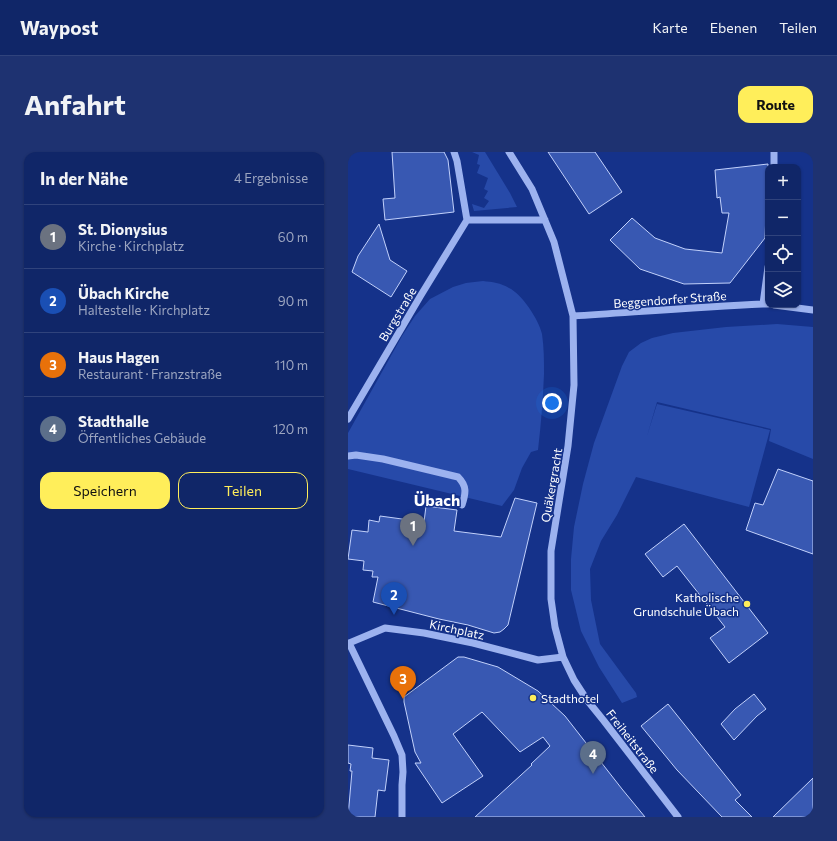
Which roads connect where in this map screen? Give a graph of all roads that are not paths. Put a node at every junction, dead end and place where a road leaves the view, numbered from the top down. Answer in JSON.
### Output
{"nodes":[{"id":1,"x":454,"y":152,"type":"edge"},
{"id":2,"x":509,"y":152,"type":"edge"},
{"id":3,"x":774,"y":152,"type":"edge"},
{"id":4,"x":774,"y":164,"type":"edge"},
{"id":5,"x":467,"y":220,"type":"junction"},
{"id":6,"x":545,"y":220,"type":"junction"},
{"id":7,"x":765,"y":304,"type":"edge"},
{"id":8,"x":797,"y":308,"type":"edge"},
{"id":9,"x":813,"y":310,"type":"edge"},
{"id":10,"x":573,"y":316,"type":"junction"},
{"id":11,"x":348,"y":419,"type":"edge"},
{"id":12,"x":348,"y":456,"type":"edge"},
{"id":13,"x":462,"y":505,"type":"dead end"},
{"id":14,"x":349,"y":643,"type":"edge"},
{"id":15,"x":563,"y":657,"type":"junction"},
{"id":16,"x":402,"y":817,"type":"edge"},
{"id":17,"x":678,"y":817,"type":"edge"}],
"edges":[{"from":1,"to":5,"type":"street"},
{"from":2,"to":6,"type":"street"},
{"from":3,"to":4,"type":"street"},
{"from":5,"to":6,"type":"street"},
{"from":5,"to":11,"type":"street","name":"Burgstraße"},
{"from":6,"to":10,"type":"street"},
{"from":7,"to":10,"type":"street","name":"Beggendorfer Straße"},
{"from":8,"to":9,"type":"street"},
{"from":10,"to":15,"type":"street","name":"Quäkergracht"},
{"from":12,"to":13,"type":"street"},
{"from":14,"to":15,"type":"street","name":"Kirchplatz"},
{"from":14,"to":16,"type":"street"},
{"from":15,"to":17,"type":"street","name":"Freiheitstraße"}]}
